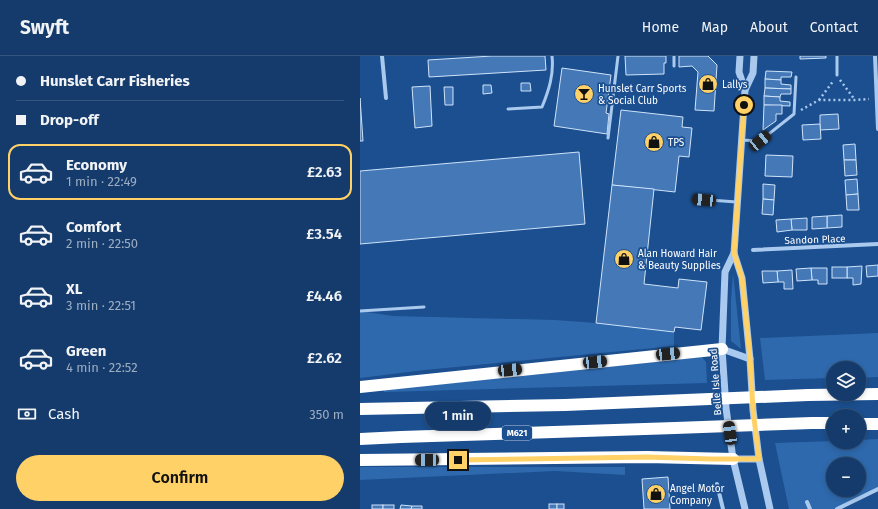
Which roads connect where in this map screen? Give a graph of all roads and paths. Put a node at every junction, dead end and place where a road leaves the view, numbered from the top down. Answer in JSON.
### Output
{"nodes":[{"id":1,"x":382,"y":56,"type":"edge"},
{"id":2,"x":552,"y":56,"type":"edge"},
{"id":3,"x":618,"y":56,"type":"edge"},
{"id":4,"x":674,"y":56,"type":"edge"},
{"id":5,"x":740,"y":56,"type":"edge"},
{"id":6,"x":754,"y":56,"type":"edge"},
{"id":7,"x":836,"y":56,"type":"edge"},
{"id":8,"x":875,"y":56,"type":"edge"},
{"id":9,"x":674,"y":66,"type":"dead end"},
{"id":10,"x":837,"y":75,"type":"junction"},
{"id":11,"x":796,"y":77,"type":"dead end"},
{"id":12,"x":745,"y":90,"type":"junction"},
{"id":13,"x":386,"y":98,"type":"dead end"},
{"id":14,"x":876,"y":99,"type":"junction"},
{"id":15,"x":819,"y":100,"type":"junction"},
{"id":16,"x":855,"y":100,"type":"junction"},
{"id":17,"x":508,"y":109,"type":"dead end"},
{"id":18,"x":794,"y":114,"type":"junction"},
{"id":19,"x":878,"y":129,"type":"edge"},
{"id":20,"x":608,"y":138,"type":"dead end"},
{"id":21,"x":741,"y":140,"type":"junction"},
{"id":22,"x":695,"y":199,"type":"dead end"},
{"id":23,"x":737,"y":202,"type":"junction"},
{"id":24,"x":878,"y":244,"type":"edge"},
{"id":25,"x":753,"y":250,"type":"dead end"},
{"id":26,"x":734,"y":253,"type":"junction"},
{"id":27,"x":424,"y":307,"type":"dead end"},
{"id":28,"x":360,"y":311,"type":"edge"},
{"id":29,"x":722,"y":349,"type":"junction"},
{"id":30,"x":750,"y":358,"type":"junction"},
{"id":31,"x":360,"y":387,"type":"edge"},
{"id":32,"x":878,"y":394,"type":"edge"},
{"id":33,"x":360,"y":409,"type":"edge"},
{"id":34,"x":826,"y":424,"type":"edge"},
{"id":35,"x":866,"y":424,"type":"edge"},
{"id":36,"x":878,"y":424,"type":"edge"},
{"id":37,"x":360,"y":439,"type":"edge"},
{"id":38,"x":733,"y":459,"type":"junction"},
{"id":39,"x":759,"y":459,"type":"junction"},
{"id":40,"x":360,"y":460,"type":"edge"},
{"id":41,"x":717,"y":484,"type":"dead end"},
{"id":42,"x":878,"y":489,"type":"edge"},
{"id":43,"x":807,"y":502,"type":"dead end"},
{"id":44,"x":723,"y":509,"type":"edge"},
{"id":45,"x":745,"y":509,"type":"edge"},
{"id":46,"x":770,"y":509,"type":"edge"},
{"id":47,"x":810,"y":509,"type":"edge"},
{"id":48,"x":837,"y":509,"type":"edge"}],
"edges":[{"from":1,"to":13,"type":"street"},
{"from":2,"to":17,"type":"lane"},
{"from":3,"to":20,"type":"lane"},
{"from":4,"to":9,"type":"lane"},
{"from":5,"to":12,"type":"street","name":"Belle Isle Road"},
{"from":6,"to":12,"type":"street","name":"Belle Isle Road"},
{"from":7,"to":10,"type":"lane"},
{"from":8,"to":14,"type":"street"},
{"from":10,"to":15,"type":"path"},
{"from":10,"to":16,"type":"path"},
{"from":11,"to":18,"type":"lane"},
{"from":12,"to":21,"type":"street","name":"Belle Isle Road"},
{"from":14,"to":16,"type":"path"},
{"from":14,"to":19,"type":"street"},
{"from":15,"to":16,"type":"path"},
{"from":15,"to":18,"type":"path"},
{"from":18,"to":21,"type":"lane"},
{"from":21,"to":23,"type":"street","name":"Belle Isle Road"},
{"from":22,"to":23,"type":"lane"},
{"from":23,"to":26,"type":"street","name":"Belle Isle Road"},
{"from":24,"to":25,"type":"street","name":"Sandon Place"},
{"from":26,"to":29,"type":"street","name":"Belle Isle Road"},
{"from":26,"to":30,"type":"street","name":"Belle Isle Road"},
{"from":27,"to":28,"type":"lane"},
{"from":29,"to":30,"type":"street"},
{"from":29,"to":31,"type":"highway"},
{"from":29,"to":38,"type":"street","name":"Belle Isle Road"},
{"from":30,"to":39,"type":"street","name":"Belle Isle Road"},
{"from":32,"to":33,"type":"highway"},
{"from":34,"to":37,"type":"highway","number":"M621"},
{"from":35,"to":36,"type":"highway"},
{"from":38,"to":39,"type":"street"},
{"from":38,"to":40,"type":"highway"},
{"from":38,"to":45,"type":"street","name":"Belle Isle Road"},
{"from":39,"to":46,"type":"street","name":"Belle Isle Road"},
{"from":41,"to":44,"type":"street"},
{"from":42,"to":48,"type":"street"},
{"from":43,"to":47,"type":"street"}]}
